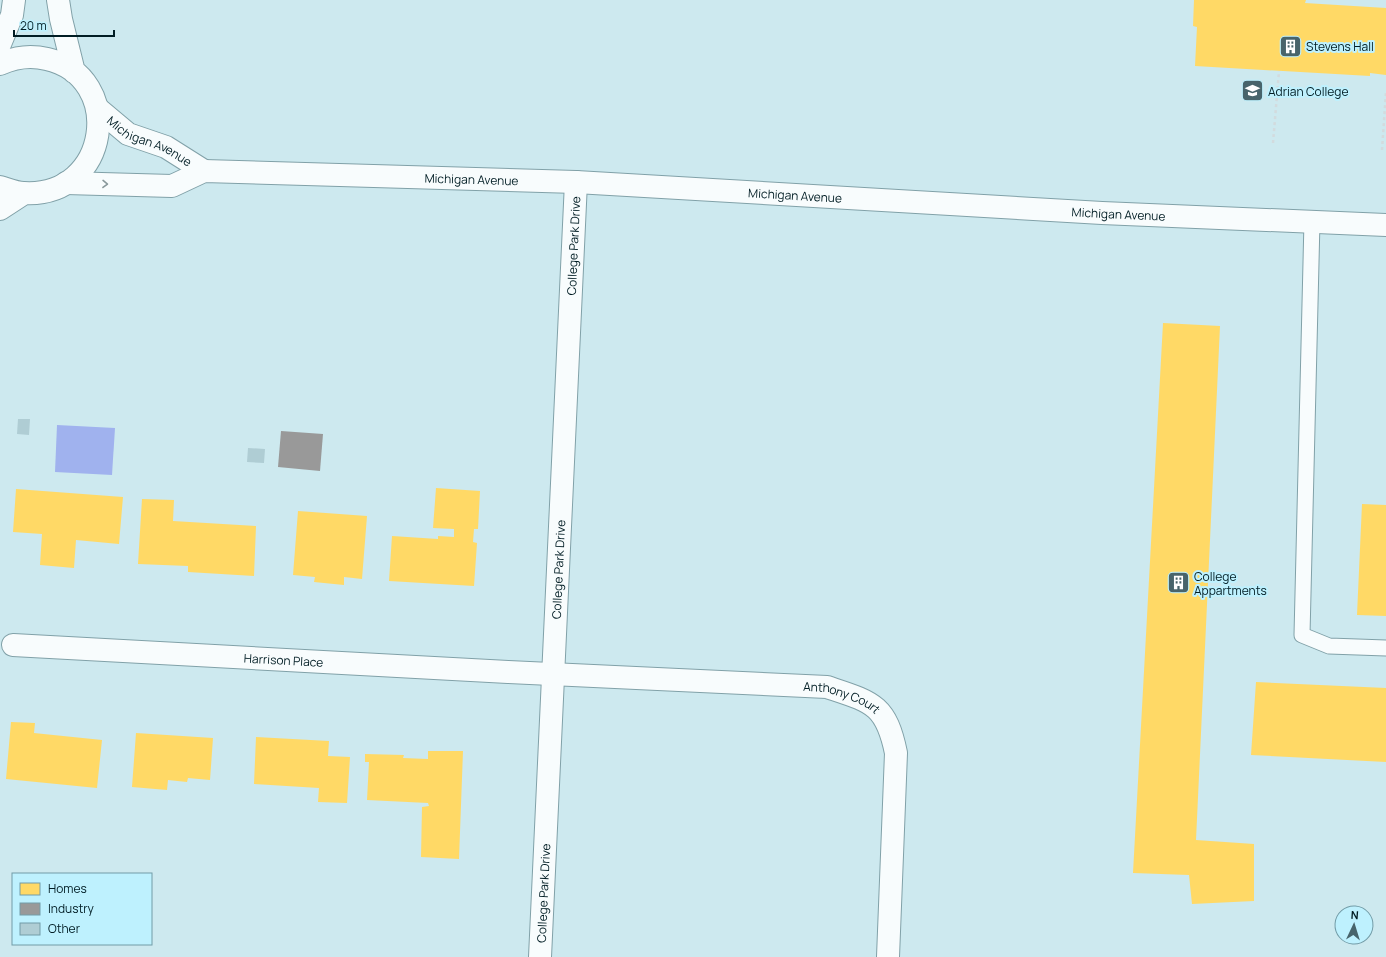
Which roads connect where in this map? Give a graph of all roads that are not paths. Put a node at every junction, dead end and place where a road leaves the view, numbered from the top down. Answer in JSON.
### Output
{"nodes":[{"id":1,"x":14,"y":0,"type":"edge"},
{"id":2,"x":58,"y":0,"type":"edge"},
{"id":3,"x":0,"y":44,"type":"edge"},
{"id":4,"x":0,"y":64,"type":"edge"},
{"id":5,"x":74,"y":72,"type":"junction"},
{"id":6,"x":97,"y":108,"type":"junction"},
{"id":7,"x":204,"y":171,"type":"junction"},
{"id":8,"x":576,"y":182,"type":"junction"},
{"id":9,"x":66,"y":183,"type":"junction"},
{"id":10,"x":0,"y":187,"type":"edge"},
{"id":11,"x":23,"y":194,"type":"junction"},
{"id":12,"x":0,"y":209,"type":"edge"},
{"id":13,"x":1312,"y":221,"type":"junction"},
{"id":14,"x":1386,"y":224,"type":"edge"},
{"id":15,"x":13,"y":645,"type":"dead end"},
{"id":16,"x":1386,"y":648,"type":"edge"},
{"id":17,"x":553,"y":674,"type":"junction"},
{"id":18,"x":540,"y":957,"type":"edge"},
{"id":19,"x":888,"y":957,"type":"edge"}],
"edges":[{"from":1,"to":3,"type":"street"},
{"from":2,"to":5,"type":"street"},
{"from":4,"to":5,"type":"street"},
{"from":5,"to":6,"type":"street"},
{"from":6,"to":7,"type":"street","name":"Michigan Avenue"},
{"from":6,"to":9,"type":"street"},
{"from":7,"to":8,"type":"street","name":"Michigan Avenue"},
{"from":9,"to":7,"type":"street","name":"Michigan Avenue","one_way":true},
{"from":8,"to":13,"type":"street","name":"Michigan Avenue"},
{"from":8,"to":17,"type":"street","name":"College Park Drive"},
{"from":9,"to":11,"type":"street"},
{"from":10,"to":11,"type":"street"},
{"from":11,"to":12,"type":"street"},
{"from":13,"to":14,"type":"street","name":"Michigan Avenue"},
{"from":13,"to":16,"type":"lane"},
{"from":15,"to":17,"type":"street","name":"Harrison Place"},
{"from":17,"to":18,"type":"street","name":"College Park Drive"},
{"from":17,"to":19,"type":"street","name":"Anthony Court"}]}
